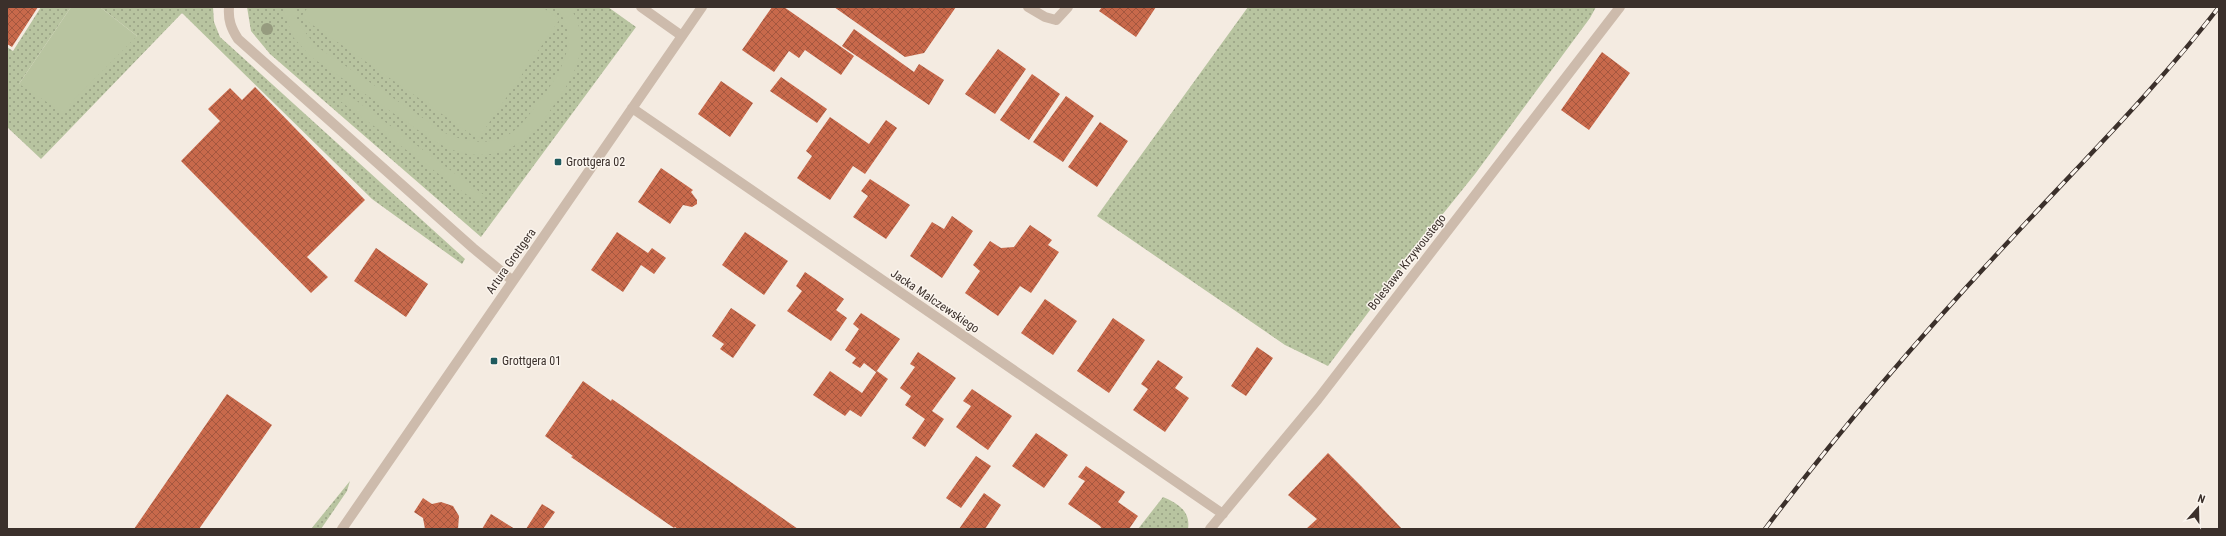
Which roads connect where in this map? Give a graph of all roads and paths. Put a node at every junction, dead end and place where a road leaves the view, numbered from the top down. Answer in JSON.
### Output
{"nodes":[{"id":1,"x":229,"y":7,"type":"edge"},
{"id":2,"x":641,"y":7,"type":"edge"},
{"id":3,"x":702,"y":7,"type":"edge"},
{"id":4,"x":1028,"y":7,"type":"edge"},
{"id":5,"x":1068,"y":7,"type":"edge"},
{"id":6,"x":1620,"y":7,"type":"edge"},
{"id":7,"x":682,"y":36,"type":"junction"},
{"id":8,"x":632,"y":108,"type":"junction"},
{"id":9,"x":513,"y":281,"type":"junction"},
{"id":10,"x":1223,"y":514,"type":"junction"},
{"id":11,"x":342,"y":529,"type":"edge"},
{"id":12,"x":1210,"y":529,"type":"edge"}],
"edges":[{"from":1,"to":9,"type":"street"},
{"from":2,"to":7,"type":"street"},
{"from":3,"to":7,"type":"street","name":"Artura Grottgera"},
{"from":4,"to":5,"type":"street"},
{"from":6,"to":10,"type":"street","name":"Bolesława Krzywoustego"},
{"from":7,"to":8,"type":"street","name":"Artura Grottgera"},
{"from":8,"to":9,"type":"street","name":"Artura Grottgera"},
{"from":8,"to":10,"type":"street","name":"Jacka Malczewskiego"},
{"from":9,"to":11,"type":"street","name":"Artura Grottgera"},
{"from":10,"to":12,"type":"street","name":"Bolesława Krzywoustego"}]}
